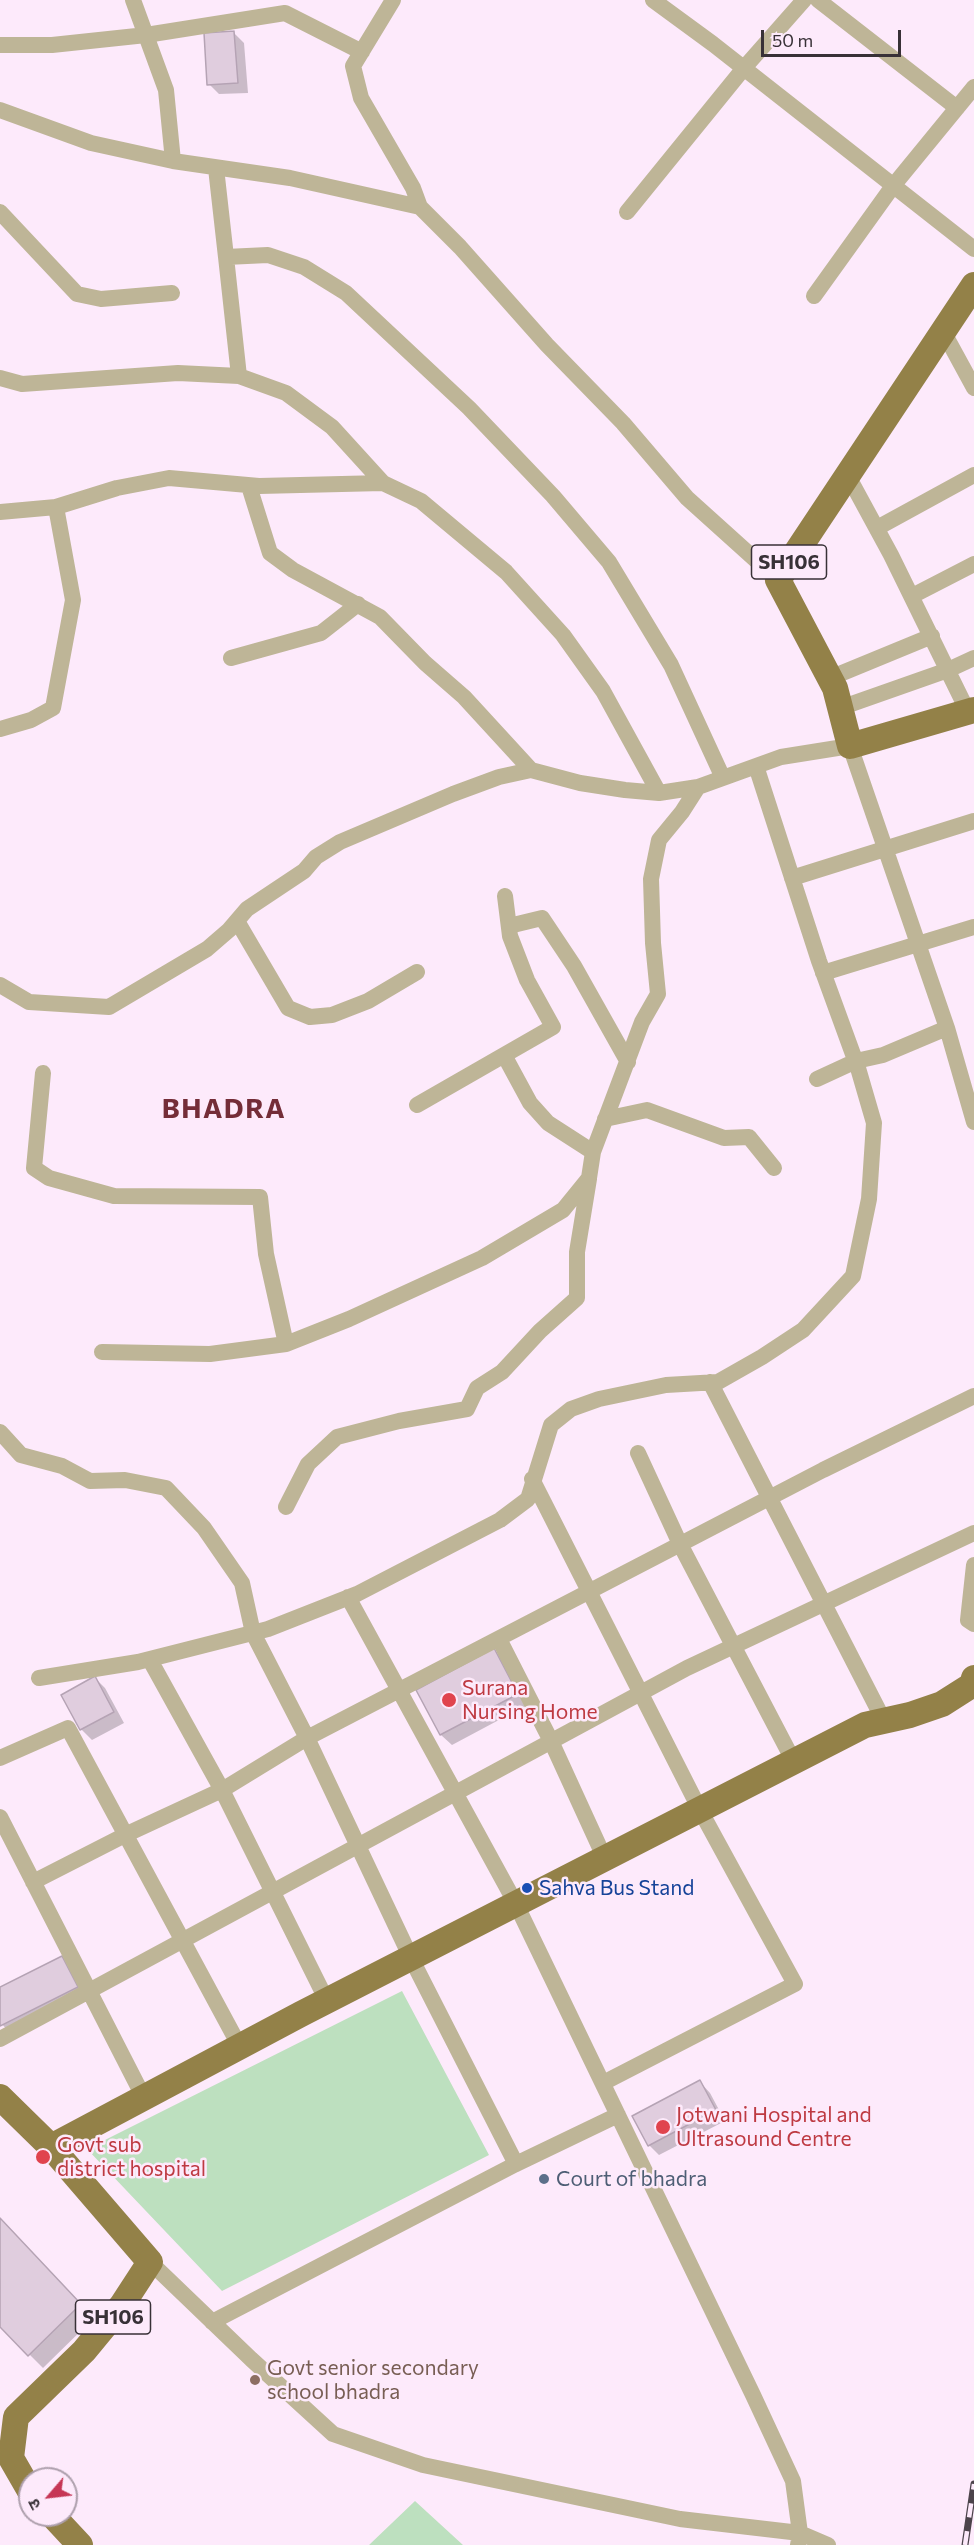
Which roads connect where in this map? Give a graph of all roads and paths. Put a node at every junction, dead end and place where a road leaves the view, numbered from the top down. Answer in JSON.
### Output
{"nodes":[{"id":1,"x":133,"y":0,"type":"edge"},
{"id":2,"x":393,"y":0,"type":"edge"},
{"id":3,"x":653,"y":0,"type":"edge"},
{"id":4,"x":804,"y":0,"type":"edge"},
{"id":5,"x":818,"y":0,"type":"edge"},
{"id":6,"x":283,"y":6,"type":"edge"},
{"id":7,"x":146,"y":35,"type":"junction"},
{"id":8,"x":0,"y":45,"type":"edge"},
{"id":9,"x":362,"y":52,"type":"junction"},
{"id":10,"x":744,"y":68,"type":"junction"},
{"id":11,"x":974,"y":87,"type":"edge"},
{"id":12,"x":957,"y":108,"type":"junction"},
{"id":13,"x":0,"y":110,"type":"edge"},
{"id":14,"x":173,"y":161,"type":"junction"},
{"id":15,"x":216,"y":168,"type":"junction"},
{"id":16,"x":893,"y":186,"type":"junction"},
{"id":17,"x":420,"y":207,"type":"junction"},
{"id":18,"x":0,"y":212,"type":"edge"},
{"id":19,"x":627,"y":212,"type":"dead end"},
{"id":20,"x":974,"y":249,"type":"edge"},
{"id":21,"x":226,"y":257,"type":"junction"},
{"id":22,"x":974,"y":285,"type":"edge"},
{"id":23,"x":172,"y":293,"type":"dead end"},
{"id":24,"x":813,"y":296,"type":"dead end"},
{"id":25,"x":943,"y":331,"type":"junction"},
{"id":26,"x":239,"y":376,"type":"junction"},
{"id":27,"x":0,"y":378,"type":"edge"},
{"id":28,"x":973,"y":384,"type":"edge"},
{"id":29,"x":848,"y":474,"type":"junction"},
{"id":30,"x":974,"y":475,"type":"edge"},
{"id":31,"x":383,"y":483,"type":"junction"},
{"id":32,"x":249,"y":486,"type":"junction"},
{"id":33,"x":56,"y":507,"type":"junction"},
{"id":34,"x":0,"y":512,"type":"edge"},
{"id":35,"x":877,"y":528,"type":"junction"},
{"id":36,"x":974,"y":564,"type":"edge"},
{"id":37,"x":778,"y":580,"type":"junction"},
{"id":38,"x":912,"y":596,"type":"junction"},
{"id":39,"x":358,"y":604,"type":"junction"},
{"id":40,"x":932,"y":636,"type":"junction"},
{"id":41,"x":231,"y":658,"type":"dead end"},
{"id":42,"x":974,"y":658,"type":"edge"},
{"id":43,"x":948,"y":670,"type":"junction"},
{"id":44,"x":830,"y":678,"type":"junction"},
{"id":45,"x":840,"y":708,"type":"junction"},
{"id":46,"x":971,"y":711,"type":"edge"},
{"id":47,"x":0,"y":729,"type":"edge"},
{"id":48,"x":850,"y":746,"type":"junction"},
{"id":49,"x":756,"y":766,"type":"junction"},
{"id":50,"x":531,"y":770,"type":"junction"},
{"id":51,"x":723,"y":778,"type":"junction"},
{"id":52,"x":698,"y":787,"type":"junction"},
{"id":53,"x":659,"y":793,"type":"junction"},
{"id":54,"x":974,"y":821,"type":"edge"},
{"id":55,"x":886,"y":849,"type":"junction"},
{"id":56,"x":792,"y":878,"type":"junction"},
{"id":57,"x":505,"y":896,"type":"dead end"},
{"id":58,"x":237,"y":921,"type":"junction"},
{"id":59,"x":509,"y":926,"type":"junction"},
{"id":60,"x":974,"y":927,"type":"edge"},
{"id":61,"x":918,"y":944,"type":"junction"},
{"id":62,"x":417,"y":972,"type":"dead end"},
{"id":63,"x":823,"y":974,"type":"junction"},
{"id":64,"x":0,"y":985,"type":"edge"},
{"id":65,"x":947,"y":1028,"type":"junction"},
{"id":66,"x":504,"y":1055,"type":"junction"},
{"id":67,"x":856,"y":1061,"type":"junction"},
{"id":68,"x":628,"y":1062,"type":"junction"},
{"id":69,"x":43,"y":1073,"type":"dead end"},
{"id":70,"x":818,"y":1079,"type":"dead end"},
{"id":71,"x":417,"y":1104,"type":"dead end"},
{"id":72,"x":605,"y":1119,"type":"junction"},
{"id":73,"x":974,"y":1122,"type":"edge"},
{"id":74,"x":593,"y":1152,"type":"junction"},
{"id":75,"x":774,"y":1168,"type":"dead end"},
{"id":76,"x":589,"y":1178,"type":"junction"},
{"id":77,"x":286,"y":1344,"type":"junction"},
{"id":78,"x":102,"y":1352,"type":"dead end"},
{"id":79,"x":710,"y":1382,"type":"junction"},
{"id":80,"x":974,"y":1396,"type":"edge"},
{"id":81,"x":0,"y":1432,"type":"edge"},
{"id":82,"x":638,"y":1453,"type":"dead end"},
{"id":83,"x":532,"y":1479,"type":"junction"},
{"id":84,"x":768,"y":1498,"type":"junction"},
{"id":85,"x":286,"y":1507,"type":"dead end"},
{"id":86,"x":974,"y":1533,"type":"edge"},
{"id":87,"x":680,"y":1544,"type":"junction"},
{"id":88,"x":974,"y":1565,"type":"edge"},
{"id":89,"x":590,"y":1592,"type":"junction"},
{"id":90,"x":348,"y":1597,"type":"junction"},
{"id":91,"x":823,"y":1604,"type":"junction"},
{"id":92,"x":974,"y":1624,"type":"edge"},
{"id":93,"x":253,"y":1633,"type":"junction"},
{"id":94,"x":500,"y":1639,"type":"junction"},
{"id":95,"x":733,"y":1647,"type":"junction"},
{"id":96,"x":150,"y":1660,"type":"junction"},
{"id":97,"x":39,"y":1678,"type":"dead end"},
{"id":98,"x":974,"y":1678,"type":"edge"},
{"id":99,"x":398,"y":1691,"type":"junction"},
{"id":100,"x":641,"y":1693,"type":"junction"},
{"id":101,"x":884,"y":1721,"type":"junction"},
{"id":102,"x":307,"y":1738,"type":"junction"},
{"id":103,"x":551,"y":1741,"type":"junction"},
{"id":104,"x":0,"y":1758,"type":"edge"},
{"id":105,"x":794,"y":1762,"type":"junction"},
{"id":106,"x":222,"y":1790,"type":"junction"},
{"id":107,"x":454,"y":1793,"type":"junction"},
{"id":108,"x":700,"y":1810,"type":"junction"},
{"id":109,"x":0,"y":1817,"type":"edge"},
{"id":110,"x":127,"y":1834,"type":"junction"},
{"id":111,"x":358,"y":1845,"type":"junction"},
{"id":112,"x":605,"y":1859,"type":"junction"},
{"id":113,"x":33,"y":1882,"type":"junction"},
{"id":114,"x":272,"y":1892,"type":"junction"},
{"id":115,"x":516,"y":1904,"type":"junction"},
{"id":116,"x":184,"y":1941,"type":"junction"},
{"id":117,"x":411,"y":1958,"type":"junction"},
{"id":118,"x":89,"y":1990,"type":"junction"},
{"id":119,"x":327,"y":2001,"type":"junction"},
{"id":120,"x":0,"y":2039,"type":"edge"},
{"id":121,"x":240,"y":2047,"type":"junction"},
{"id":122,"x":603,"y":2083,"type":"junction"},
{"id":123,"x":0,"y":2097,"type":"edge"},
{"id":124,"x":144,"y":2098,"type":"junction"},
{"id":125,"x":618,"y":2115,"type":"junction"},
{"id":126,"x":51,"y":2147,"type":"junction"},
{"id":127,"x":516,"y":2164,"type":"junction"},
{"id":128,"x":150,"y":2262,"type":"junction"},
{"id":129,"x":212,"y":2322,"type":"junction"},
{"id":130,"x":8,"y":2425,"type":"edge"},
{"id":131,"x":18,"y":2470,"type":"edge"},
{"id":132,"x":63,"y":2527,"type":"edge"},
{"id":133,"x":799,"y":2539,"type":"edge"},
{"id":134,"x":80,"y":2545,"type":"edge"},
{"id":135,"x":828,"y":2545,"type":"edge"}],
"edges":[{"from":1,"to":7,"type":"street"},
{"from":2,"to":9,"type":"street"},
{"from":3,"to":10,"type":"street"},
{"from":4,"to":10,"type":"street"},
{"from":5,"to":12,"type":"street"},
{"from":6,"to":7,"type":"street"},
{"from":6,"to":9,"type":"street"},
{"from":7,"to":8,"type":"street"},
{"from":7,"to":14,"type":"street"},
{"from":9,"to":17,"type":"street"},
{"from":10,"to":16,"type":"street"},
{"from":10,"to":19,"type":"street"},
{"from":11,"to":12,"type":"street"},
{"from":12,"to":16,"type":"street"},
{"from":13,"to":14,"type":"street"},
{"from":14,"to":15,"type":"street"},
{"from":15,"to":17,"type":"street"},
{"from":15,"to":21,"type":"street"},
{"from":16,"to":20,"type":"street"},
{"from":16,"to":24,"type":"street"},
{"from":17,"to":37,"type":"street"},
{"from":18,"to":23,"type":"street"},
{"from":21,"to":26,"type":"street"},
{"from":21,"to":51,"type":"street"},
{"from":22,"to":25,"type":"main road","number":"SH106"},
{"from":25,"to":28,"type":"street"},
{"from":25,"to":29,"type":"main road","number":"SH106"},
{"from":26,"to":27,"type":"street"},
{"from":26,"to":31,"type":"street"},
{"from":29,"to":35,"type":"street"},
{"from":29,"to":37,"type":"main road","number":"SH106"},
{"from":30,"to":35,"type":"street"},
{"from":31,"to":32,"type":"street"},
{"from":31,"to":53,"type":"street"},
{"from":32,"to":33,"type":"street"},
{"from":32,"to":39,"type":"street"},
{"from":33,"to":34,"type":"street"},
{"from":33,"to":47,"type":"street"},
{"from":35,"to":38,"type":"street"},
{"from":36,"to":38,"type":"street"},
{"from":37,"to":44,"type":"main road","number":"SH106"},
{"from":38,"to":40,"type":"street"},
{"from":39,"to":41,"type":"street"},
{"from":39,"to":50,"type":"street"},
{"from":40,"to":43,"type":"street"},
{"from":40,"to":44,"type":"street"},
{"from":42,"to":43,"type":"street"},
{"from":43,"to":45,"type":"street"},
{"from":43,"to":46,"type":"street"},
{"from":44,"to":45,"type":"main road","number":"SH106"},
{"from":45,"to":48,"type":"main road","number":"SH106"},
{"from":46,"to":48,"type":"main road"},
{"from":48,"to":49,"type":"street"},
{"from":48,"to":55,"type":"street"},
{"from":49,"to":51,"type":"street"},
{"from":49,"to":56,"type":"street"},
{"from":50,"to":53,"type":"street"},
{"from":50,"to":58,"type":"street"},
{"from":51,"to":52,"type":"street"},
{"from":52,"to":53,"type":"street"},
{"from":52,"to":68,"type":"street"},
{"from":54,"to":55,"type":"street"},
{"from":55,"to":56,"type":"street"},
{"from":55,"to":61,"type":"street"},
{"from":56,"to":63,"type":"street"},
{"from":57,"to":59,"type":"street"},
{"from":58,"to":62,"type":"street"},
{"from":58,"to":64,"type":"street"},
{"from":59,"to":66,"type":"street"},
{"from":59,"to":68,"type":"street"},
{"from":60,"to":61,"type":"street"},
{"from":61,"to":63,"type":"street"},
{"from":61,"to":65,"type":"street"},
{"from":63,"to":67,"type":"street"},
{"from":65,"to":67,"type":"street"},
{"from":65,"to":73,"type":"street"},
{"from":66,"to":71,"type":"street"},
{"from":66,"to":74,"type":"street"},
{"from":67,"to":70,"type":"street"},
{"from":67,"to":79,"type":"street"},
{"from":68,"to":72,"type":"street"},
{"from":69,"to":77,"type":"street"},
{"from":72,"to":74,"type":"street"},
{"from":72,"to":75,"type":"street"},
{"from":74,"to":76,"type":"street"},
{"from":76,"to":77,"type":"street"},
{"from":76,"to":85,"type":"street"},
{"from":77,"to":78,"type":"street"},
{"from":79,"to":83,"type":"street"},
{"from":79,"to":84,"type":"street"},
{"from":80,"to":84,"type":"street"},
{"from":81,"to":93,"type":"street"},
{"from":82,"to":87,"type":"street"},
{"from":83,"to":89,"type":"street"},
{"from":83,"to":90,"type":"street"},
{"from":84,"to":87,"type":"street"},
{"from":84,"to":91,"type":"street"},
{"from":86,"to":91,"type":"street"},
{"from":87,"to":89,"type":"street"},
{"from":87,"to":95,"type":"street"},
{"from":88,"to":92,"type":"street"},
{"from":89,"to":94,"type":"street"},
{"from":89,"to":100,"type":"street"},
{"from":90,"to":93,"type":"street"},
{"from":90,"to":99,"type":"street"},
{"from":91,"to":95,"type":"street"},
{"from":91,"to":101,"type":"street"},
{"from":93,"to":96,"type":"street"},
{"from":93,"to":102,"type":"street"},
{"from":94,"to":99,"type":"street"},
{"from":94,"to":103,"type":"street"},
{"from":95,"to":100,"type":"street"},
{"from":95,"to":105,"type":"street"},
{"from":96,"to":97,"type":"street"},
{"from":96,"to":106,"type":"street"},
{"from":98,"to":101,"type":"main road"},
{"from":99,"to":102,"type":"street"},
{"from":99,"to":107,"type":"street"},
{"from":100,"to":103,"type":"street"},
{"from":100,"to":108,"type":"street"},
{"from":101,"to":105,"type":"main road"},
{"from":102,"to":106,"type":"street"},
{"from":102,"to":111,"type":"street"},
{"from":103,"to":107,"type":"street"},
{"from":103,"to":112,"type":"street"},
{"from":104,"to":110,"type":"street"},
{"from":105,"to":108,"type":"main road"},
{"from":106,"to":110,"type":"street"},
{"from":106,"to":114,"type":"street"},
{"from":107,"to":111,"type":"street"},
{"from":107,"to":115,"type":"street"},
{"from":108,"to":112,"type":"main road"},
{"from":108,"to":122,"type":"street"},
{"from":109,"to":113,"type":"street"},
{"from":110,"to":113,"type":"street"},
{"from":110,"to":116,"type":"street"},
{"from":111,"to":114,"type":"street"},
{"from":111,"to":117,"type":"street"},
{"from":112,"to":115,"type":"main road"},
{"from":113,"to":118,"type":"street"},
{"from":114,"to":116,"type":"street"},
{"from":114,"to":119,"type":"street"},
{"from":115,"to":117,"type":"main road"},
{"from":115,"to":122,"type":"street"},
{"from":116,"to":118,"type":"street"},
{"from":116,"to":121,"type":"street"},
{"from":117,"to":119,"type":"main road"},
{"from":117,"to":127,"type":"street"},
{"from":118,"to":120,"type":"street"},
{"from":118,"to":124,"type":"street"},
{"from":119,"to":121,"type":"main road"},
{"from":121,"to":124,"type":"main road"},
{"from":122,"to":125,"type":"street"},
{"from":123,"to":126,"type":"main road"},
{"from":124,"to":126,"type":"main road"},
{"from":125,"to":127,"type":"street"},
{"from":125,"to":133,"type":"street"},
{"from":126,"to":128,"type":"main road"},
{"from":127,"to":129,"type":"street"},
{"from":128,"to":129,"type":"street"},
{"from":128,"to":130,"type":"main road","number":"SH106"},
{"from":129,"to":133,"type":"street"},
{"from":130,"to":131,"type":"main road","number":"SH106"},
{"from":132,"to":134,"type":"main road"},
{"from":133,"to":135,"type":"street"}]}
